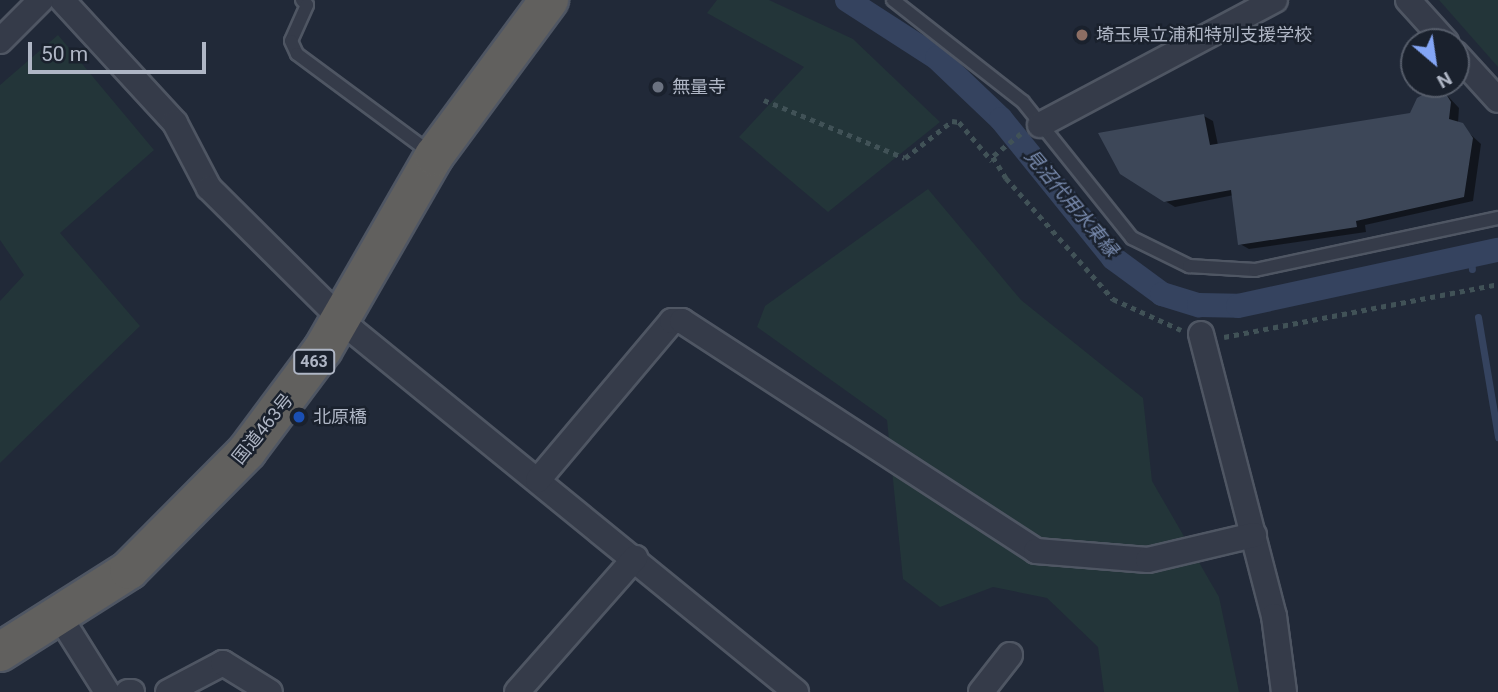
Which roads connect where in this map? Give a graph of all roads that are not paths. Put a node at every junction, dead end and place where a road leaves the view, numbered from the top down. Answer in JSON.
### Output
{"nodes":[{"id":1,"x":41,"y":0,"type":"edge"},
{"id":2,"x":62,"y":0,"type":"edge"},
{"id":3,"x":302,"y":0,"type":"edge"},
{"id":4,"x":549,"y":0,"type":"edge"},
{"id":5,"x":893,"y":0,"type":"edge"},
{"id":6,"x":1275,"y":0,"type":"edge"},
{"id":7,"x":1408,"y":0,"type":"edge"},
{"id":8,"x":1433,"y":28,"type":"edge"},
{"id":9,"x":0,"y":41,"type":"edge"},
{"id":10,"x":1470,"y":69,"type":"edge"},
{"id":11,"x":1498,"y":100,"type":"edge"},
{"id":12,"x":1035,"y":125,"type":"junction"},
{"id":13,"x":434,"y":156,"type":"junction"},
{"id":14,"x":1498,"y":218,"type":"edge"},
{"id":15,"x":342,"y":320,"type":"junction"},
{"id":16,"x":1201,"y":334,"type":"dead end"},
{"id":17,"x":538,"y":480,"type":"junction"},
{"id":18,"x":1254,"y":535,"type":"junction"},
{"id":19,"x":635,"y":558,"type":"junction"},
{"id":20,"x":60,"y":617,"type":"junction"},
{"id":21,"x":0,"y":652,"type":"edge"},
{"id":22,"x":1010,"y":655,"type":"dead end"},
{"id":23,"x":107,"y":692,"type":"edge"},
{"id":24,"x":168,"y":692,"type":"edge"},
{"id":25,"x":270,"y":692,"type":"edge"},
{"id":26,"x":517,"y":692,"type":"edge"},
{"id":27,"x":796,"y":692,"type":"edge"},
{"id":28,"x":981,"y":692,"type":"edge"},
{"id":29,"x":1284,"y":692,"type":"edge"}],
"edges":[{"from":1,"to":9,"type":"street"},
{"from":2,"to":15,"type":"street"},
{"from":3,"to":13,"type":"lane"},
{"from":4,"to":13,"type":"highway","name":"国道463号","number":"463"},
{"from":5,"to":12,"type":"lane"},
{"from":6,"to":12,"type":"street"},
{"from":7,"to":8,"type":"street"},
{"from":10,"to":11,"type":"street"},
{"from":12,"to":14,"type":"lane"},
{"from":13,"to":15,"type":"highway","name":"国道463号","number":"463"},
{"from":15,"to":17,"type":"street"},
{"from":15,"to":20,"type":"highway","name":"国道463号","number":"463"},
{"from":16,"to":18,"type":"street"},
{"from":17,"to":18,"type":"street"},
{"from":17,"to":19,"type":"street"},
{"from":18,"to":29,"type":"street"},
{"from":19,"to":26,"type":"street"},
{"from":19,"to":27,"type":"street"},
{"from":20,"to":21,"type":"highway","name":"国道463号","number":"463"},
{"from":20,"to":23,"type":"street"},
{"from":22,"to":28,"type":"street"},
{"from":24,"to":25,"type":"street"}]}
